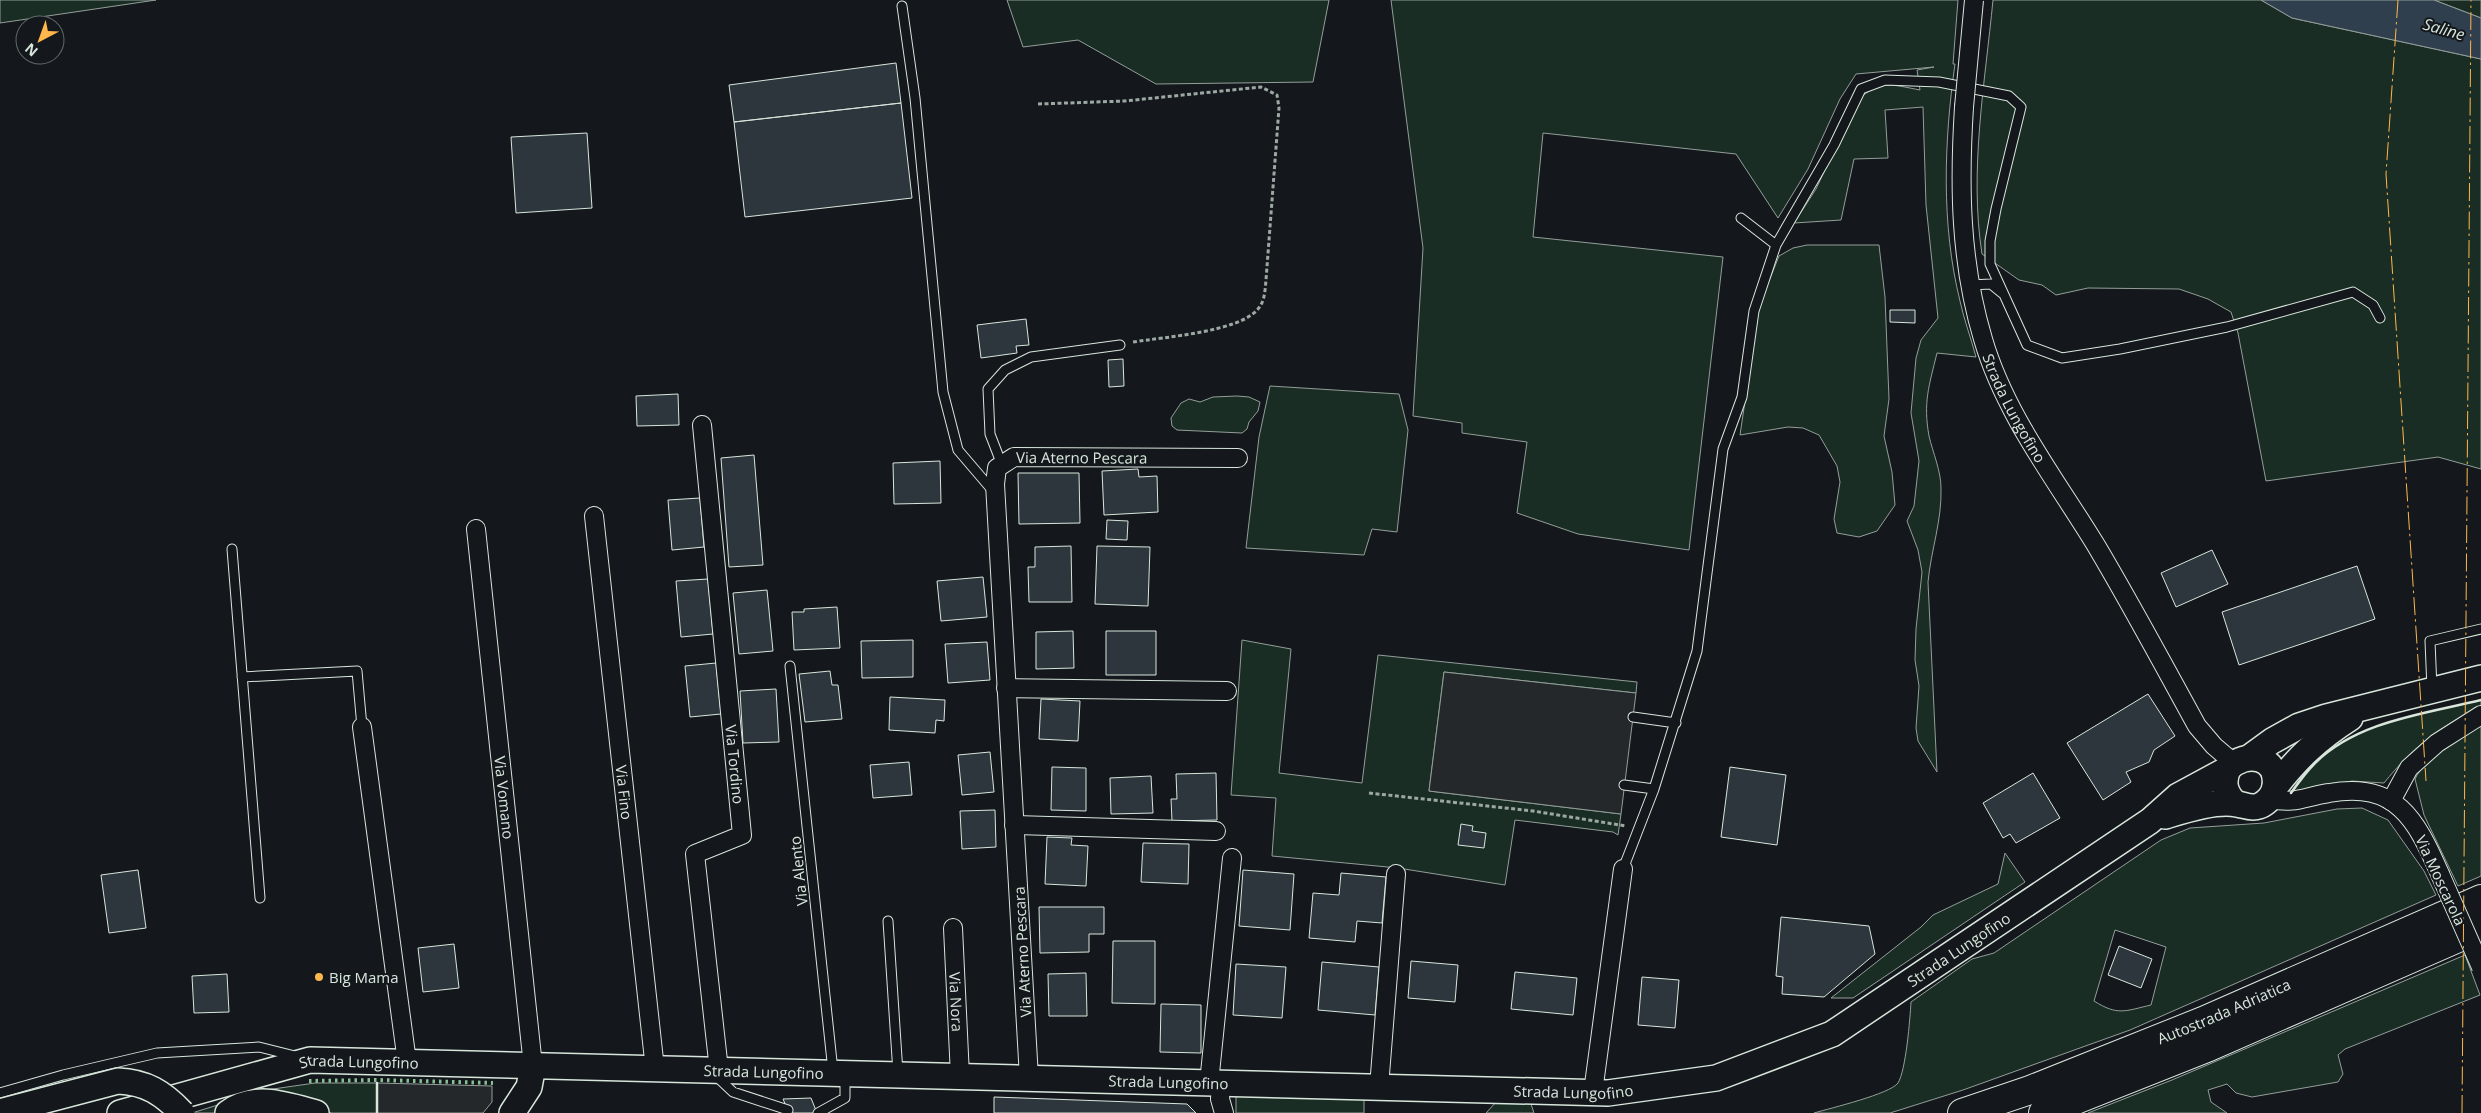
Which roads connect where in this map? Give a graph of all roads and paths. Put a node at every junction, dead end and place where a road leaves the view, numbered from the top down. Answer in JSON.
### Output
{"nodes":[{"id":1,"x":1974,"y":0,"type":"edge"},
{"id":2,"x":902,"y":6,"type":"dead end"},
{"id":3,"x":1038,"y":104,"type":"dead end"},
{"id":4,"x":1741,"y":218,"type":"dead end"},
{"id":5,"x":1776,"y":245,"type":"junction"},
{"id":6,"x":1970,"y":285,"type":"junction"},
{"id":7,"x":2005,"y":295,"type":"junction"},
{"id":8,"x":2380,"y":318,"type":"dead end"},
{"id":9,"x":1120,"y":344,"type":"joint"},
{"id":10,"x":702,"y":426,"type":"dead end"},
{"id":11,"x":1238,"y":458,"type":"dead end"},
{"id":12,"x":1002,"y":465,"type":"junction"},
{"id":13,"x":996,"y":495,"type":"junction"},
{"id":14,"x":594,"y":516,"type":"dead end"},
{"id":15,"x":476,"y":529,"type":"dead end"},
{"id":16,"x":232,"y":549,"type":"dead end"},
{"id":17,"x":2481,"y":629,"type":"edge"},
{"id":18,"x":790,"y":666,"type":"dead end"},
{"id":19,"x":242,"y":677,"type":"junction"},
{"id":20,"x":2481,"y":678,"type":"edge"},
{"id":21,"x":1006,"y":688,"type":"junction"},
{"id":22,"x":2432,"y":689,"type":"junction"},
{"id":23,"x":1227,"y":691,"type":"dead end"},
{"id":24,"x":2369,"y":705,"type":"junction"},
{"id":25,"x":2481,"y":715,"type":"edge"},
{"id":26,"x":1633,"y":717,"type":"dead end"},
{"id":27,"x":1676,"y":723,"type":"junction"},
{"id":28,"x":362,"y":727,"type":"joint"},
{"id":29,"x":2238,"y":763,"type":"junction"},
{"id":30,"x":1624,"y":785,"type":"dead end"},
{"id":31,"x":1654,"y":789,"type":"junction"},
{"id":32,"x":1369,"y":793,"type":"dead end"},
{"id":33,"x":2272,"y":793,"type":"junction"},
{"id":34,"x":2391,"y":801,"type":"junction"},
{"id":35,"x":2236,"y":804,"type":"junction"},
{"id":36,"x":2150,"y":821,"type":"junction"},
{"id":37,"x":1014,"y":826,"type":"junction"},
{"id":38,"x":1638,"y":829,"type":"junction"},
{"id":39,"x":1216,"y":831,"type":"dead end"},
{"id":40,"x":1232,"y":858,"type":"dead end"},
{"id":41,"x":1623,"y":869,"type":"joint"},
{"id":42,"x":1396,"y":874,"type":"dead end"},
{"id":43,"x":260,"y":898,"type":"dead end"},
{"id":44,"x":2481,"y":899,"type":"edge"},
{"id":45,"x":888,"y":921,"type":"dead end"},
{"id":46,"x":953,"y":928,"type":"dead end"},
{"id":47,"x":2481,"y":928,"type":"edge"},
{"id":48,"x":2481,"y":968,"type":"edge"},
{"id":49,"x":310,"y":1060,"type":"junction"},
{"id":50,"x":408,"y":1062,"type":"junction"},
{"id":51,"x":534,"y":1066,"type":"junction"},
{"id":52,"x":655,"y":1068,"type":"junction"},
{"id":53,"x":714,"y":1070,"type":"junction"},
{"id":54,"x":839,"y":1073,"type":"junction"},
{"id":55,"x":898,"y":1075,"type":"junction"},
{"id":56,"x":960,"y":1076,"type":"junction"},
{"id":57,"x":1029,"y":1078,"type":"junction"},
{"id":58,"x":1215,"y":1083,"type":"junction"},
{"id":59,"x":1379,"y":1087,"type":"junction"},
{"id":60,"x":1593,"y":1092,"type":"junction"},
{"id":61,"x":0,"y":1093,"type":"edge"},
{"id":62,"x":788,"y":1110,"type":"dead end"},
{"id":63,"x":513,"y":1111,"type":"edge"},
{"id":64,"x":0,"y":1112,"type":"edge"},
{"id":65,"x":120,"y":1113,"type":"edge"},
{"id":66,"x":182,"y":1113,"type":"edge"},
{"id":67,"x":228,"y":1113,"type":"edge"},
{"id":68,"x":316,"y":1113,"type":"edge"},
{"id":69,"x":818,"y":1113,"type":"edge"},
{"id":70,"x":1224,"y":1113,"type":"edge"},
{"id":71,"x":1962,"y":1113,"type":"edge"},
{"id":72,"x":2044,"y":1113,"type":"edge"}],
"edges":[{"from":1,"to":6,"type":"street","name":"Strada Lungofino","bridge":true},
{"from":2,"to":13,"type":"lane"},
{"from":3,"to":9,"type":"path"},
{"from":4,"to":5,"type":"lane"},
{"from":5,"to":7,"type":"lane"},
{"from":5,"to":27,"type":"lane"},
{"from":6,"to":7,"type":"lane"},
{"from":6,"to":29,"type":"street","name":"Strada Lungofino"},
{"from":7,"to":8,"type":"lane"},
{"from":9,"to":12,"type":"lane"},
{"from":10,"to":53,"type":"street","name":"Via Tordino"},
{"from":11,"to":12,"type":"street","name":"Via Aterno Pescara"},
{"from":12,"to":13,"type":"street","name":"Via Aterno Pescara"},
{"from":13,"to":21,"type":"street","name":"Via Aterno Pescara"},
{"from":14,"to":52,"type":"street","name":"Via Fino"},
{"from":15,"to":51,"type":"street","name":"Via Vomano"},
{"from":16,"to":19,"type":"lane"},
{"from":17,"to":22,"type":"lane"},
{"from":18,"to":54,"type":"lane","name":"Via Alento"},
{"from":19,"to":28,"type":"lane"},
{"from":19,"to":43,"type":"lane"},
{"from":20,"to":22,"type":"main road","name":"Strada Lungofino"},
{"from":21,"to":23,"type":"street"},
{"from":21,"to":37,"type":"street","name":"Via Aterno Pescara"},
{"from":22,"to":24,"type":"main road","name":"Strada Lungofino"},
{"from":24,"to":29,"type":"main road","name":"Strada Lungofino"},
{"from":24,"to":33,"type":"main road","name":"Strada Lungofino"},
{"from":25,"to":34,"type":"street"},
{"from":26,"to":27,"type":"lane"},
{"from":27,"to":31,"type":"lane"},
{"from":28,"to":50,"type":"street"},
{"from":29,"to":33,"type":"main road","name":"Strada Lungofino"},
{"from":29,"to":35,"type":"main road"},
{"from":29,"to":36,"type":"main road","name":"Strada Lungofino"},
{"from":30,"to":31,"type":"lane"},
{"from":31,"to":38,"type":"lane"},
{"from":32,"to":38,"type":"path"},
{"from":33,"to":34,"type":"street","name":"Via Moscarola"},
{"from":33,"to":35,"type":"main road","name":"Strada Lungofino"},
{"from":34,"to":48,"type":"street","name":"Via Moscarola","bridge":true},
{"from":35,"to":36,"type":"main road","name":"Strada Lungofino"},
{"from":36,"to":60,"type":"main road","name":"Strada Lungofino"},
{"from":37,"to":39,"type":"street"},
{"from":37,"to":57,"type":"street","name":"Via Aterno Pescara"},
{"from":38,"to":41,"type":"lane"},
{"from":40,"to":58,"type":"street"},
{"from":41,"to":60,"type":"street"},
{"from":42,"to":59,"type":"street"},
{"from":44,"to":71,"type":"highway","name":"Autostrada Adriatica"},
{"from":45,"to":55,"type":"lane"},
{"from":46,"to":56,"type":"street","name":"Via Nora"},
{"from":47,"to":72,"type":"highway","name":"Autostrada Adriatica"},
{"from":49,"to":50,"type":"main road","name":"Strada Lungofino"},
{"from":49,"to":61,"type":"lane"},
{"from":49,"to":65,"type":"main road","name":"Strada Lungofino"},
{"from":50,"to":51,"type":"main road","name":"Strada Lungofino"},
{"from":51,"to":52,"type":"main road","name":"Strada Lungofino"},
{"from":51,"to":63,"type":"main road"},
{"from":52,"to":53,"type":"main road","name":"Strada Lungofino"},
{"from":53,"to":54,"type":"main road","name":"Strada Lungofino"},
{"from":53,"to":62,"type":"lane"},
{"from":54,"to":55,"type":"main road","name":"Strada Lungofino"},
{"from":54,"to":69,"type":"lane","name":"Via Alento"},
{"from":55,"to":56,"type":"main road","name":"Strada Lungofino"},
{"from":56,"to":57,"type":"main road","name":"Strada Lungofino"},
{"from":57,"to":58,"type":"main road","name":"Strada Lungofino"},
{"from":58,"to":59,"type":"main road","name":"Strada Lungofino"},
{"from":58,"to":70,"type":"street"},
{"from":59,"to":60,"type":"main road","name":"Strada Lungofino"},
{"from":64,"to":66,"type":"main road","bridge":true},
{"from":67,"to":68,"type":"main road"}]}
